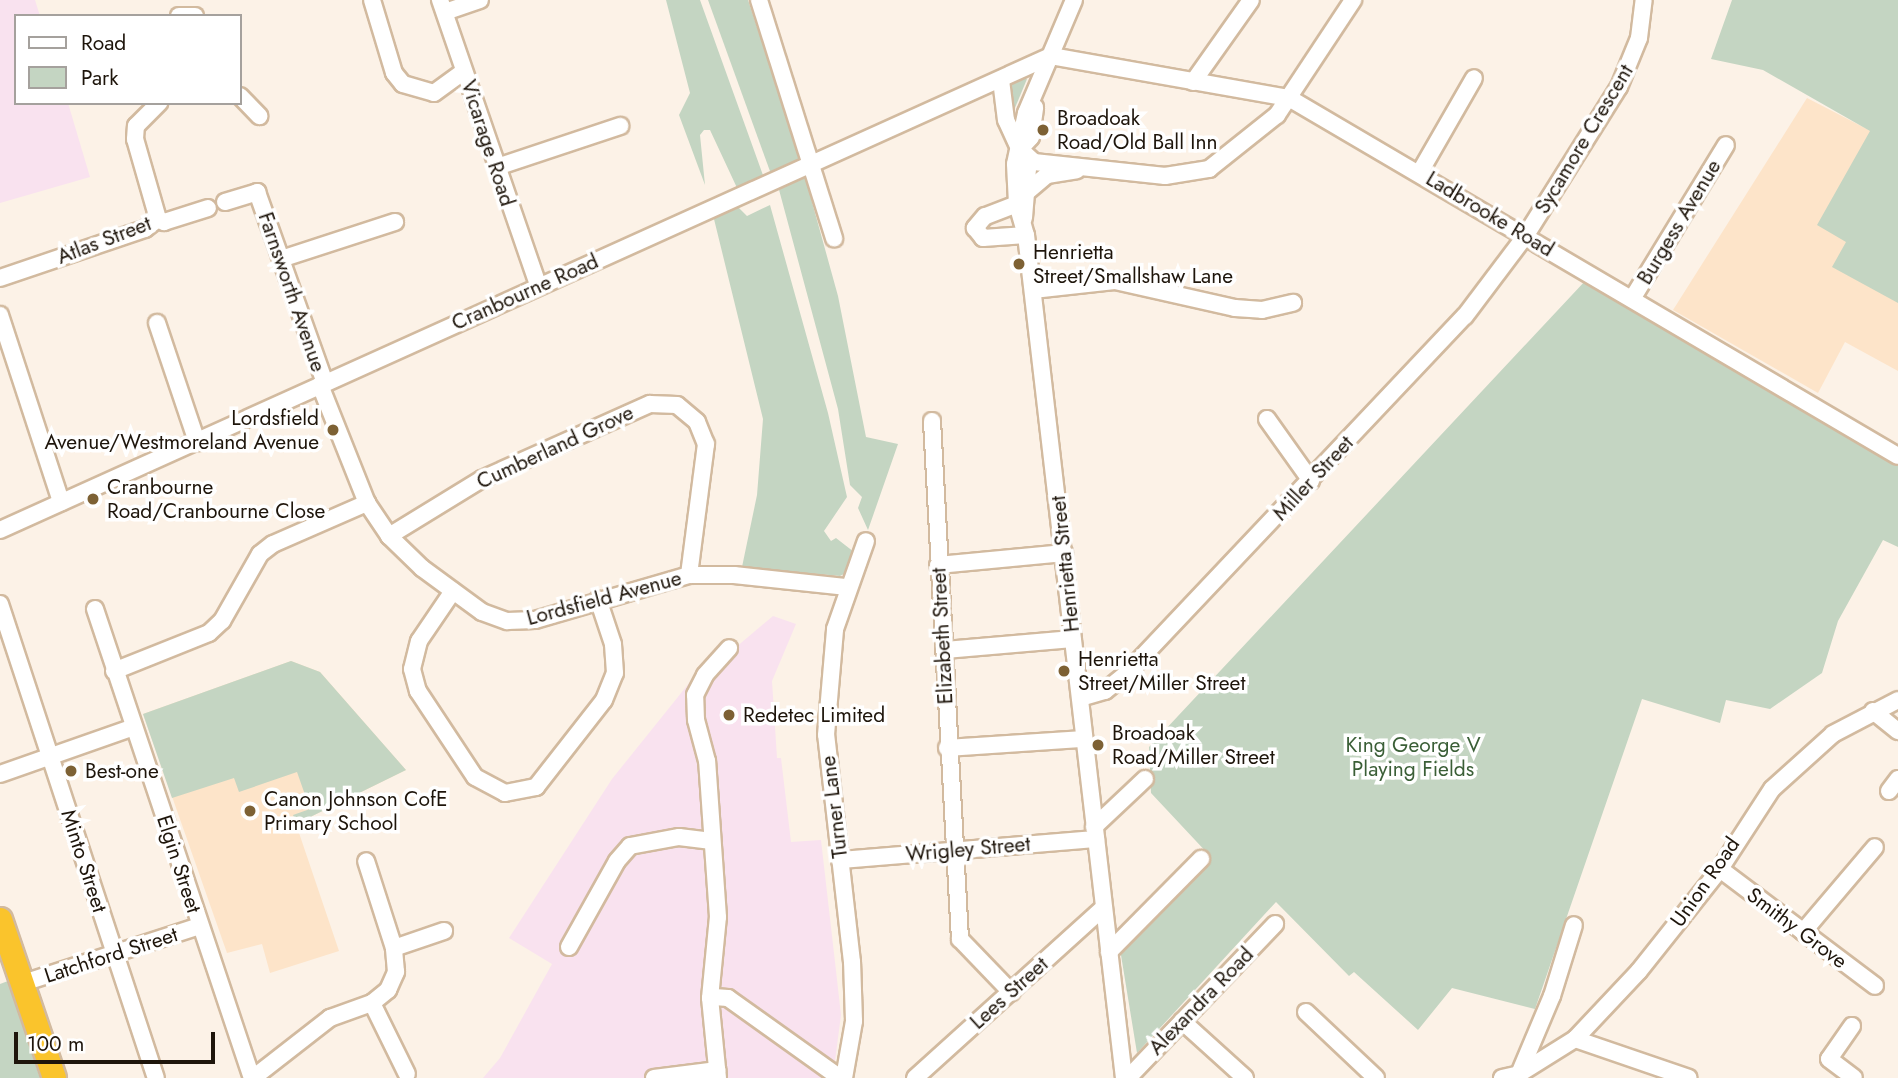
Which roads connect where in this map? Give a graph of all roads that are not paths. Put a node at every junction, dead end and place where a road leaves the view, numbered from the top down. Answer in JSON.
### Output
{"nodes":[{"id":1,"x":372,"y":0,"type":"edge"},
{"id":2,"x":480,"y":0,"type":"edge"},
{"id":3,"x":759,"y":0,"type":"edge"},
{"id":4,"x":1074,"y":0,"type":"edge"},
{"id":5,"x":1251,"y":0,"type":"edge"},
{"id":6,"x":1353,"y":0,"type":"edge"},
{"id":7,"x":1644,"y":0,"type":"edge"},
{"id":8,"x":442,"y":6,"type":"edge"},
{"id":9,"x":1051,"y":57,"type":"junction"},
{"id":10,"x":464,"y":71,"type":"junction"},
{"id":11,"x":1474,"y":78,"type":"dead end"},
{"id":12,"x":1001,"y":80,"type":"junction"},
{"id":13,"x":1193,"y":82,"type":"junction"},
{"id":14,"x":242,"y":98,"type":"edge"},
{"id":15,"x":1289,"y":98,"type":"junction"},
{"id":16,"x":157,"y":105,"type":"edge"},
{"id":17,"x":259,"y":116,"type":"dead end"},
{"id":18,"x":620,"y":126,"type":"dead end"},
{"id":19,"x":1726,"y":145,"type":"dead end"},
{"id":20,"x":1020,"y":149,"type":"junction"},
{"id":21,"x":808,"y":164,"type":"junction"},
{"id":22,"x":497,"y":166,"type":"junction"},
{"id":23,"x":1096,"y":166,"type":"junction"},
{"id":24,"x":1419,"y":172,"type":"junction"},
{"id":25,"x":1028,"y":191,"type":"junction"},
{"id":26,"x":225,"y":202,"type":"dead end"},
{"id":27,"x":208,"y":208,"type":"dead end"},
{"id":28,"x":1020,"y":211,"type":"junction"},
{"id":29,"x":158,"y":219,"type":"junction"},
{"id":30,"x":395,"y":222,"type":"dead end"},
{"id":31,"x":1026,"y":235,"type":"junction"},
{"id":32,"x":1527,"y":235,"type":"junction"},
{"id":33,"x":834,"y":238,"type":"dead end"},
{"id":34,"x":281,"y":259,"type":"junction"},
{"id":35,"x":0,"y":278,"type":"edge"},
{"id":36,"x":538,"y":285,"type":"junction"},
{"id":37,"x":1033,"y":289,"type":"junction"},
{"id":38,"x":1632,"y":299,"type":"junction"},
{"id":39,"x":1293,"y":303,"type":"dead end"},
{"id":40,"x":0,"y":315,"type":"edge"},
{"id":41,"x":157,"y":323,"type":"dead end"},
{"id":42,"x":322,"y":384,"type":"junction"},
{"id":43,"x":1267,"y":419,"type":"dead end"},
{"id":44,"x":932,"y":421,"type":"dead end"},
{"id":45,"x":197,"y":442,"type":"junction"},
{"id":46,"x":1896,"y":450,"type":"edge"},
{"id":47,"x":1311,"y":481,"type":"junction"},
{"id":48,"x":61,"y":502,"type":"junction"},
{"id":49,"x":367,"y":503,"type":"junction"},
{"id":50,"x":0,"y":530,"type":"edge"},
{"id":51,"x":389,"y":536,"type":"junction"},
{"id":52,"x":866,"y":541,"type":"dead end"},
{"id":53,"x":1064,"y":553,"type":"junction"},
{"id":54,"x":938,"y":565,"type":"junction"},
{"id":55,"x":689,"y":575,"type":"junction"},
{"id":56,"x":846,"y":587,"type":"junction"},
{"id":57,"x":453,"y":591,"type":"junction"},
{"id":58,"x":598,"y":599,"type":"junction"},
{"id":59,"x":0,"y":604,"type":"edge"},
{"id":60,"x":95,"y":609,"type":"dead end"},
{"id":61,"x":1073,"y":639,"type":"junction"},
{"id":62,"x":729,"y":648,"type":"dead end"},
{"id":63,"x":945,"y":650,"type":"junction"},
{"id":64,"x":114,"y":671,"type":"junction"},
{"id":65,"x":1080,"y":698,"type":"junction"},
{"id":66,"x":1898,"y":700,"type":"edge"},
{"id":67,"x":1873,"y":711,"type":"junction"},
{"id":68,"x":134,"y":727,"type":"junction"},
{"id":69,"x":1898,"y":731,"type":"edge"},
{"id":70,"x":1084,"y":739,"type":"junction"},
{"id":71,"x":947,"y":748,"type":"junction"},
{"id":72,"x":49,"y":757,"type":"junction"},
{"id":73,"x":0,"y":774,"type":"edge"},
{"id":74,"x":1145,"y":779,"type":"dead end"},
{"id":75,"x":1095,"y":833,"type":"junction"},
{"id":76,"x":712,"y":841,"type":"junction"},
{"id":77,"x":1875,"y":846,"type":"dead end"},
{"id":78,"x":952,"y":850,"type":"junction"},
{"id":79,"x":1201,"y":859,"type":"dead end"},
{"id":80,"x":840,"y":860,"type":"junction"},
{"id":81,"x":366,"y":861,"type":"dead end"},
{"id":82,"x":1720,"y":869,"type":"junction"},
{"id":83,"x":1103,"y":908,"type":"junction"},
{"id":84,"x":0,"y":919,"type":"edge"},
{"id":85,"x":1275,"y":924,"type":"dead end"},
{"id":86,"x":1574,"y":925,"type":"dead end"},
{"id":87,"x":200,"y":926,"type":"junction"},
{"id":88,"x":444,"y":931,"type":"dead end"},
{"id":89,"x":1803,"y":932,"type":"junction"},
{"id":90,"x":569,"y":947,"type":"dead end"},
{"id":91,"x":394,"y":948,"type":"junction"},
{"id":92,"x":1109,"y":952,"type":"junction"},
{"id":93,"x":115,"y":954,"type":"junction"},
{"id":94,"x":23,"y":984,"type":"junction"},
{"id":95,"x":1875,"y":986,"type":"dead end"},
{"id":96,"x":1010,"y":992,"type":"junction"},
{"id":97,"x":712,"y":997,"type":"junction"},
{"id":98,"x":372,"y":1003,"type":"junction"},
{"id":99,"x":1306,"y":1012,"type":"dead end"},
{"id":100,"x":1182,"y":1021,"type":"junction"},
{"id":101,"x":1852,"y":1026,"type":"dead end"},
{"id":102,"x":1574,"y":1039,"type":"junction"},
{"id":103,"x":407,"y":1074,"type":"dead end"},
{"id":104,"x":718,"y":1074,"type":"edge"},
{"id":105,"x":1518,"y":1076,"type":"edge"},
{"id":106,"x":54,"y":1078,"type":"edge"},
{"id":107,"x":156,"y":1078,"type":"edge"},
{"id":108,"x":252,"y":1078,"type":"edge"},
{"id":109,"x":654,"y":1078,"type":"edge"},
{"id":110,"x":842,"y":1078,"type":"edge"},
{"id":111,"x":915,"y":1078,"type":"edge"},
{"id":112,"x":1126,"y":1078,"type":"edge"},
{"id":113,"x":1245,"y":1078,"type":"edge"},
{"id":114,"x":1376,"y":1078,"type":"edge"},
{"id":115,"x":1502,"y":1078,"type":"edge"},
{"id":116,"x":1689,"y":1078,"type":"edge"},
{"id":117,"x":1854,"y":1078,"type":"edge"}],
"edges":[{"from":1,"to":10,"type":"street"},
{"from":2,"to":8,"type":"street"},
{"from":3,"to":21,"type":"street"},
{"from":4,"to":9,"type":"street"},
{"from":5,"to":13,"type":"street"},
{"from":6,"to":15,"type":"street"},
{"from":7,"to":32,"type":"street","name":"Sycamore Crescent"},
{"from":8,"to":10,"type":"street","name":"Vicarage Road"},
{"from":9,"to":12,"type":"street","name":"Cranbourne Road"},
{"from":9,"to":13,"type":"street","name":"Ladbrooke Road"},
{"from":9,"to":20,"type":"street"},
{"from":10,"to":22,"type":"street","name":"Vicarage Road"},
{"from":11,"to":24,"type":"street"},
{"from":12,"to":20,"type":"street"},
{"from":12,"to":21,"type":"street","name":"Cranbourne Road"},
{"from":13,"to":15,"type":"street","name":"Ladbrooke Road"},
{"from":14,"to":17,"type":"street"},
{"from":15,"to":23,"type":"street"},
{"from":15,"to":24,"type":"street","name":"Ladbrooke Road"},
{"from":16,"to":29,"type":"street"},
{"from":18,"to":22,"type":"street"},
{"from":19,"to":38,"type":"street","name":"Burgess Avenue"},
{"from":20,"to":23,"type":"street"},
{"from":20,"to":25,"type":"street","name":"Henrietta Street"},
{"from":20,"to":28,"type":"street","name":"Henrietta Street"},
{"from":21,"to":33,"type":"street"},
{"from":21,"to":36,"type":"street","name":"Cranbourne Road"},
{"from":22,"to":36,"type":"street","name":"Vicarage Road"},
{"from":23,"to":25,"type":"street"},
{"from":24,"to":32,"type":"street","name":"Ladbrooke Road"},
{"from":25,"to":28,"type":"street","name":"Henrietta Street"},
{"from":26,"to":34,"type":"street","name":"Farnsworth Avenue"},
{"from":27,"to":29,"type":"street","name":"Atlas Street"},
{"from":28,"to":31,"type":"street","name":"Henrietta Street"},
{"from":28,"to":31,"type":"street"},
{"from":29,"to":35,"type":"street","name":"Atlas Street"},
{"from":30,"to":34,"type":"street"},
{"from":31,"to":37,"type":"street","name":"Henrietta Street"},
{"from":32,"to":38,"type":"street","name":"Ladbrooke Road"},
{"from":32,"to":47,"type":"street","name":"Miller Street"},
{"from":34,"to":42,"type":"street","name":"Farnsworth Avenue"},
{"from":36,"to":42,"type":"street","name":"Cranbourne Road"},
{"from":37,"to":39,"type":"street"},
{"from":37,"to":53,"type":"street","name":"Henrietta Street"},
{"from":38,"to":46,"type":"street","name":"Ladbrooke Road"},
{"from":40,"to":48,"type":"street"},
{"from":41,"to":45,"type":"street"},
{"from":42,"to":45,"type":"street","name":"Cranbourne Road"},
{"from":42,"to":49,"type":"street","name":"Lordsfield Avenue"},
{"from":43,"to":47,"type":"street"},
{"from":44,"to":54,"type":"street","name":"Elizabeth Street"},
{"from":45,"to":48,"type":"street","name":"Cranbourne Road"},
{"from":47,"to":65,"type":"street","name":"Miller Street"},
{"from":48,"to":50,"type":"street","name":"Cranbourne Road"},
{"from":49,"to":51,"type":"street","name":"Lordsfield Avenue"},
{"from":49,"to":64,"type":"street"},
{"from":51,"to":55,"type":"street","name":"Cumberland Grove"},
{"from":51,"to":57,"type":"street","name":"Lordsfield Avenue"},
{"from":52,"to":56,"type":"street","name":"Turner Lane"},
{"from":53,"to":54,"type":"street"},
{"from":53,"to":61,"type":"street","name":"Henrietta Street"},
{"from":54,"to":63,"type":"street","name":"Elizabeth Street"},
{"from":55,"to":56,"type":"street","name":"Lordsfield Avenue"},
{"from":55,"to":58,"type":"street","name":"Lordsfield Avenue"},
{"from":56,"to":80,"type":"street","name":"Turner Lane"},
{"from":57,"to":58,"type":"street","name":"Lordsfield Avenue"},
{"from":57,"to":58,"type":"street"},
{"from":59,"to":72,"type":"street","name":"Minto Street"},
{"from":60,"to":64,"type":"street","name":"Elgin Street"},
{"from":61,"to":63,"type":"street"},
{"from":61,"to":65,"type":"street","name":"Henrietta Street"},
{"from":62,"to":76,"type":"street"},
{"from":63,"to":71,"type":"street","name":"Elizabeth Street"},
{"from":64,"to":68,"type":"street","name":"Elgin Street"},
{"from":65,"to":70,"type":"street","name":"Henrietta Street"},
{"from":66,"to":67,"type":"street","name":"Union Road"},
{"from":67,"to":69,"type":"street"},
{"from":67,"to":82,"type":"street","name":"Union Road"},
{"from":68,"to":72,"type":"street"},
{"from":68,"to":87,"type":"street","name":"Elgin Street"},
{"from":70,"to":71,"type":"street"},
{"from":70,"to":75,"type":"street","name":"Henrietta Street"},
{"from":71,"to":78,"type":"street","name":"Elizabeth Street"},
{"from":72,"to":73,"type":"street"},
{"from":72,"to":93,"type":"street","name":"Minto Street"},
{"from":74,"to":75,"type":"street"},
{"from":75,"to":78,"type":"street","name":"Wrigley Street"},
{"from":75,"to":83,"type":"street","name":"Henrietta Street"},
{"from":76,"to":90,"type":"street"},
{"from":76,"to":97,"type":"street"},
{"from":77,"to":89,"type":"street"},
{"from":78,"to":80,"type":"street","name":"Wrigley Street"},
{"from":78,"to":96,"type":"street","name":"Elizabeth Street"},
{"from":79,"to":92,"type":"street"},
{"from":80,"to":110,"type":"street","name":"Turner Lane"},
{"from":81,"to":91,"type":"street"},
{"from":82,"to":89,"type":"street","name":"Smithy Grove"},
{"from":82,"to":102,"type":"street","name":"Union Road"},
{"from":83,"to":92,"type":"street","name":"Henrietta Street"},
{"from":83,"to":96,"type":"street","name":"Lees Street"},
{"from":84,"to":94,"type":"highway"},
{"from":85,"to":100,"type":"street","name":"Alexandra Road"},
{"from":86,"to":105,"type":"street"},
{"from":87,"to":93,"type":"street","name":"Latchford Street"},
{"from":87,"to":108,"type":"street","name":"Elgin Street"},
{"from":88,"to":91,"type":"street"},
{"from":89,"to":95,"type":"street","name":"Smithy Grove"},
{"from":91,"to":98,"type":"street"},
{"from":92,"to":112,"type":"street","name":"Henrietta Street"},
{"from":93,"to":94,"type":"street","name":"Latchford Street"},
{"from":93,"to":107,"type":"street","name":"Minto Street"},
{"from":94,"to":106,"type":"highway"},
{"from":96,"to":111,"type":"street","name":"Lees Street"},
{"from":97,"to":104,"type":"street"},
{"from":97,"to":110,"type":"street"},
{"from":98,"to":103,"type":"street"},
{"from":98,"to":108,"type":"street"},
{"from":99,"to":114,"type":"street"},
{"from":100,"to":112,"type":"street","name":"Alexandra Road"},
{"from":100,"to":113,"type":"street"},
{"from":101,"to":117,"type":"street"},
{"from":102,"to":105,"type":"street","name":"Union Road"},
{"from":102,"to":116,"type":"street"},
{"from":104,"to":109,"type":"street"},
{"from":105,"to":115,"type":"street","name":"Union Road"}]}
